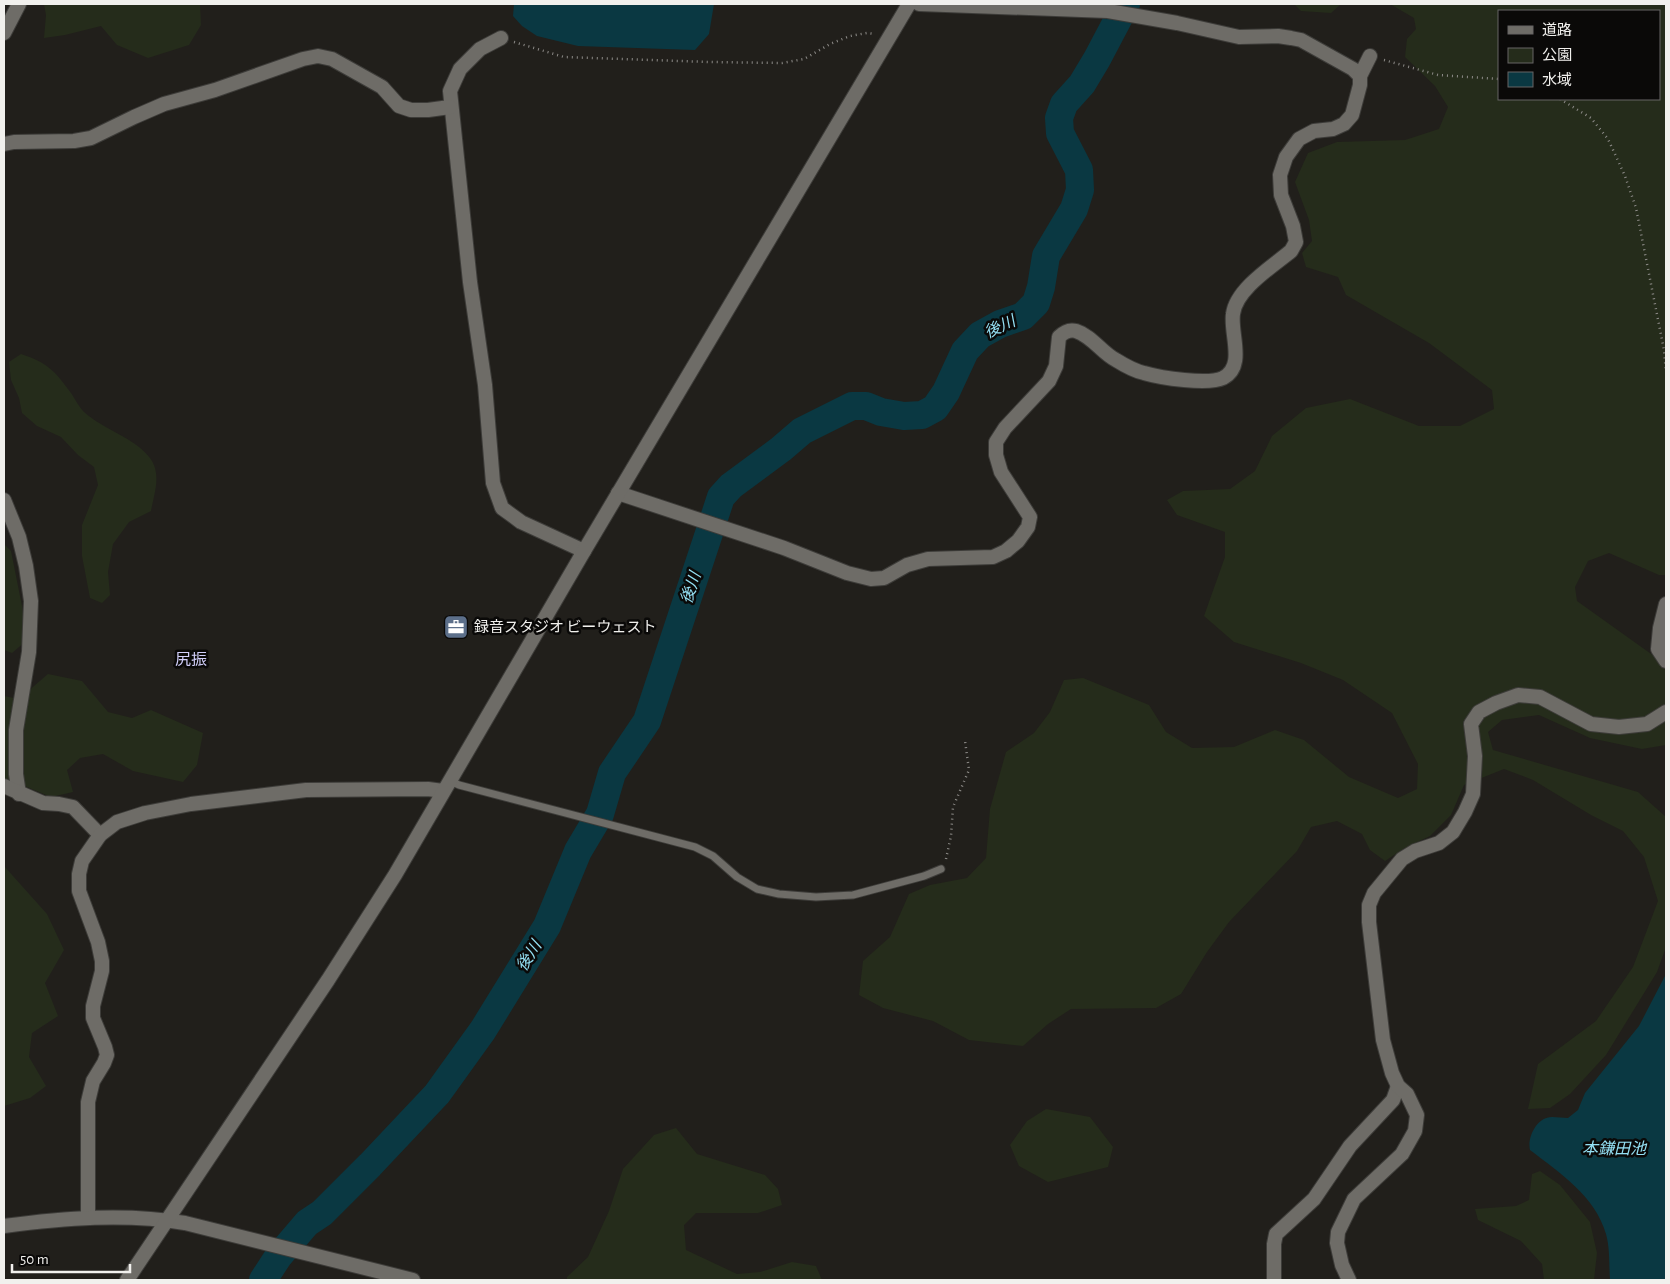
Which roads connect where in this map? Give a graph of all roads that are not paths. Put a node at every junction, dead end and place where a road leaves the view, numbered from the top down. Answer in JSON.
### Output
{"nodes":[{"id":1,"x":19,"y":4,"type":"edge"},
{"id":2,"x":909,"y":4,"type":"edge"},
{"id":3,"x":919,"y":4,"type":"edge"},
{"id":4,"x":4,"y":33,"type":"edge"},
{"id":5,"x":501,"y":38,"type":"road end"},
{"id":6,"x":1370,"y":56,"type":"road end"},
{"id":7,"x":1360,"y":76,"type":"junction"},
{"id":8,"x":450,"y":107,"type":"junction"},
{"id":9,"x":4,"y":144,"type":"edge"},
{"id":10,"x":618,"y":493,"type":"junction"},
{"id":11,"x":4,"y":500,"type":"edge"},
{"id":12,"x":584,"y":551,"type":"junction"},
{"id":13,"x":1666,"y":604,"type":"edge"},
{"id":14,"x":1666,"y":661,"type":"edge"},
{"id":15,"x":1666,"y":712,"type":"edge"},
{"id":16,"x":4,"y":786,"type":"edge"},
{"id":17,"x":446,"y":786,"type":"junction"},
{"id":18,"x":19,"y":794,"type":"junction"},
{"id":19,"x":100,"y":835,"type":"junction"},
{"id":20,"x":941,"y":869,"type":"road end"},
{"id":21,"x":1398,"y":1086,"type":"junction"},
{"id":22,"x":88,"y":1218,"type":"junction"},
{"id":23,"x":167,"y":1220,"type":"junction"},
{"id":24,"x":4,"y":1226,"type":"edge"},
{"id":25,"x":127,"y":1280,"type":"edge"},
{"id":26,"x":413,"y":1280,"type":"edge"},
{"id":27,"x":1274,"y":1280,"type":"edge"},
{"id":28,"x":1349,"y":1280,"type":"edge"}],
"edges":[{"from":1,"to":4,"type":"street"},
{"from":2,"to":10,"type":"street"},
{"from":3,"to":7,"type":"street"},
{"from":5,"to":8,"type":"street"},
{"from":6,"to":7,"type":"street"},
{"from":7,"to":10,"type":"street"},
{"from":8,"to":9,"type":"street"},
{"from":8,"to":12,"type":"street"},
{"from":10,"to":12,"type":"street"},
{"from":11,"to":18,"type":"street"},
{"from":12,"to":17,"type":"street"},
{"from":13,"to":14,"type":"street"},
{"from":15,"to":21,"type":"street"},
{"from":16,"to":18,"type":"street"},
{"from":17,"to":19,"type":"street"},
{"from":17,"to":20,"type":"lane"},
{"from":17,"to":23,"type":"street"},
{"from":18,"to":19,"type":"street"},
{"from":19,"to":22,"type":"street"},
{"from":21,"to":27,"type":"street"},
{"from":21,"to":28,"type":"street"},
{"from":22,"to":23,"type":"street"},
{"from":22,"to":24,"type":"street"},
{"from":23,"to":25,"type":"street"},
{"from":23,"to":26,"type":"street"}]}
